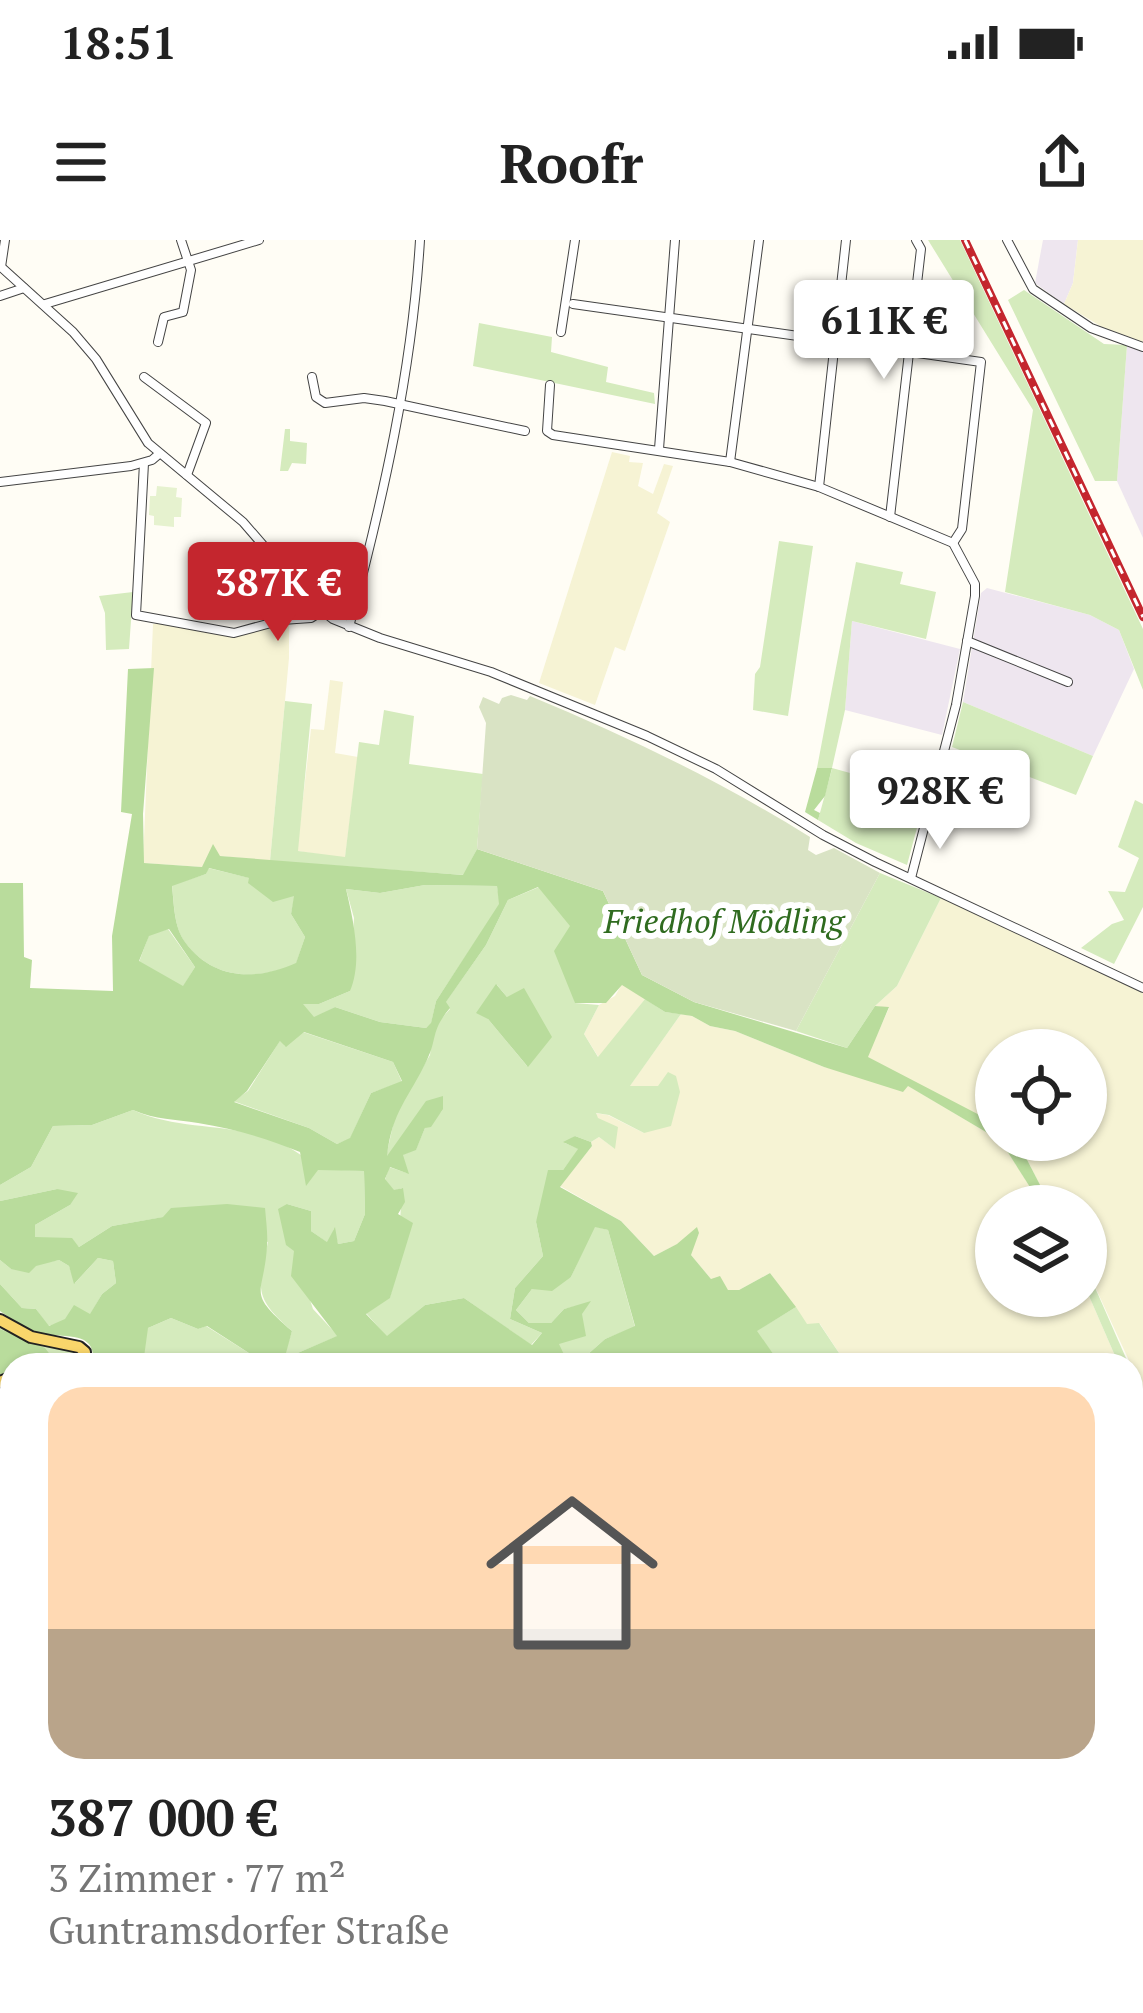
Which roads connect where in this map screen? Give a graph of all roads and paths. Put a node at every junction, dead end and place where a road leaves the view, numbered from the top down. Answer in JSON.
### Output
{"nodes":[{"id":1,"x":4,"y":240,"type":"edge"},
{"id":2,"x":181,"y":240,"type":"edge"},
{"id":3,"x":260,"y":240,"type":"edge"},
{"id":4,"x":420,"y":240,"type":"edge"},
{"id":5,"x":575,"y":240,"type":"edge"},
{"id":6,"x":674,"y":240,"type":"edge"},
{"id":7,"x":759,"y":240,"type":"edge"},
{"id":8,"x":846,"y":240,"type":"edge"},
{"id":9,"x":916,"y":240,"type":"edge"},
{"id":10,"x":1007,"y":240,"type":"edge"},
{"id":11,"x":188,"y":262,"type":"junction"},
{"id":12,"x":0,"y":266,"type":"edge"},
{"id":13,"x":24,"y":288,"type":"junction"},
{"id":14,"x":0,"y":296,"type":"edge"},
{"id":15,"x":44,"y":304,"type":"junction"},
{"id":16,"x":573,"y":304,"type":"dead end"},
{"id":17,"x":666,"y":320,"type":"junction"},
{"id":18,"x":561,"y":332,"type":"dead end"},
{"id":19,"x":749,"y":332,"type":"junction"},
{"id":20,"x":158,"y":342,"type":"dead end"},
{"id":21,"x":837,"y":342,"type":"junction"},
{"id":22,"x":1143,"y":347,"type":"edge"},
{"id":23,"x":910,"y":354,"type":"junction"},
{"id":24,"x":144,"y":377,"type":"dead end"},
{"id":25,"x":313,"y":377,"type":"dead end"},
{"id":26,"x":550,"y":385,"type":"dead end"},
{"id":27,"x":402,"y":404,"type":"junction"},
{"id":28,"x":525,"y":431,"type":"dead end"},
{"id":29,"x":659,"y":449,"type":"junction"},
{"id":30,"x":159,"y":454,"type":"junction"},
{"id":31,"x":730,"y":462,"type":"junction"},
{"id":32,"x":144,"y":463,"type":"junction"},
{"id":33,"x":187,"y":476,"type":"junction"},
{"id":34,"x":0,"y":482,"type":"edge"},
{"id":35,"x":819,"y":488,"type":"junction"},
{"id":36,"x":890,"y":517,"type":"junction"},
{"id":37,"x":952,"y":543,"type":"junction"},
{"id":38,"x":322,"y":611,"type":"junction"},
{"id":39,"x":349,"y":627,"type":"junction"},
{"id":40,"x":967,"y":641,"type":"junction"},
{"id":41,"x":1068,"y":682,"type":"dead end"},
{"id":42,"x":911,"y":878,"type":"junction"},
{"id":43,"x":1143,"y":988,"type":"edge"},
{"id":44,"x":0,"y":1320,"type":"edge"},
{"id":45,"x":85,"y":1353,"type":"edge"}],
"edges":[{"from":1,"to":12,"type":"street"},
{"from":2,"to":11,"type":"street"},
{"from":3,"to":11,"type":"street"},
{"from":4,"to":27,"type":"street"},
{"from":5,"to":18,"type":"street"},
{"from":6,"to":17,"type":"street"},
{"from":7,"to":19,"type":"street"},
{"from":8,"to":21,"type":"street"},
{"from":9,"to":23,"type":"street"},
{"from":10,"to":22,"type":"street"},
{"from":11,"to":15,"type":"street"},
{"from":11,"to":20,"type":"street"},
{"from":12,"to":13,"type":"street"},
{"from":13,"to":14,"type":"street"},
{"from":13,"to":15,"type":"street"},
{"from":15,"to":30,"type":"street"},
{"from":16,"to":17,"type":"street"},
{"from":17,"to":19,"type":"street"},
{"from":17,"to":29,"type":"street"},
{"from":19,"to":21,"type":"street"},
{"from":19,"to":31,"type":"street"},
{"from":21,"to":23,"type":"street"},
{"from":21,"to":35,"type":"street"},
{"from":23,"to":36,"type":"street"},
{"from":23,"to":37,"type":"street"},
{"from":24,"to":33,"type":"street"},
{"from":25,"to":27,"type":"street"},
{"from":26,"to":29,"type":"street"},
{"from":27,"to":28,"type":"street"},
{"from":27,"to":39,"type":"street"},
{"from":29,"to":31,"type":"street"},
{"from":30,"to":32,"type":"street"},
{"from":30,"to":33,"type":"street"},
{"from":31,"to":35,"type":"street"},
{"from":32,"to":34,"type":"street"},
{"from":32,"to":38,"type":"street"},
{"from":33,"to":38,"type":"street"},
{"from":35,"to":36,"type":"street"},
{"from":36,"to":37,"type":"street"},
{"from":37,"to":40,"type":"street"},
{"from":38,"to":39,"type":"street"},
{"from":39,"to":42,"type":"street"},
{"from":40,"to":41,"type":"street"},
{"from":40,"to":42,"type":"street"},
{"from":42,"to":43,"type":"street"},
{"from":44,"to":45,"type":"main road"}]}
